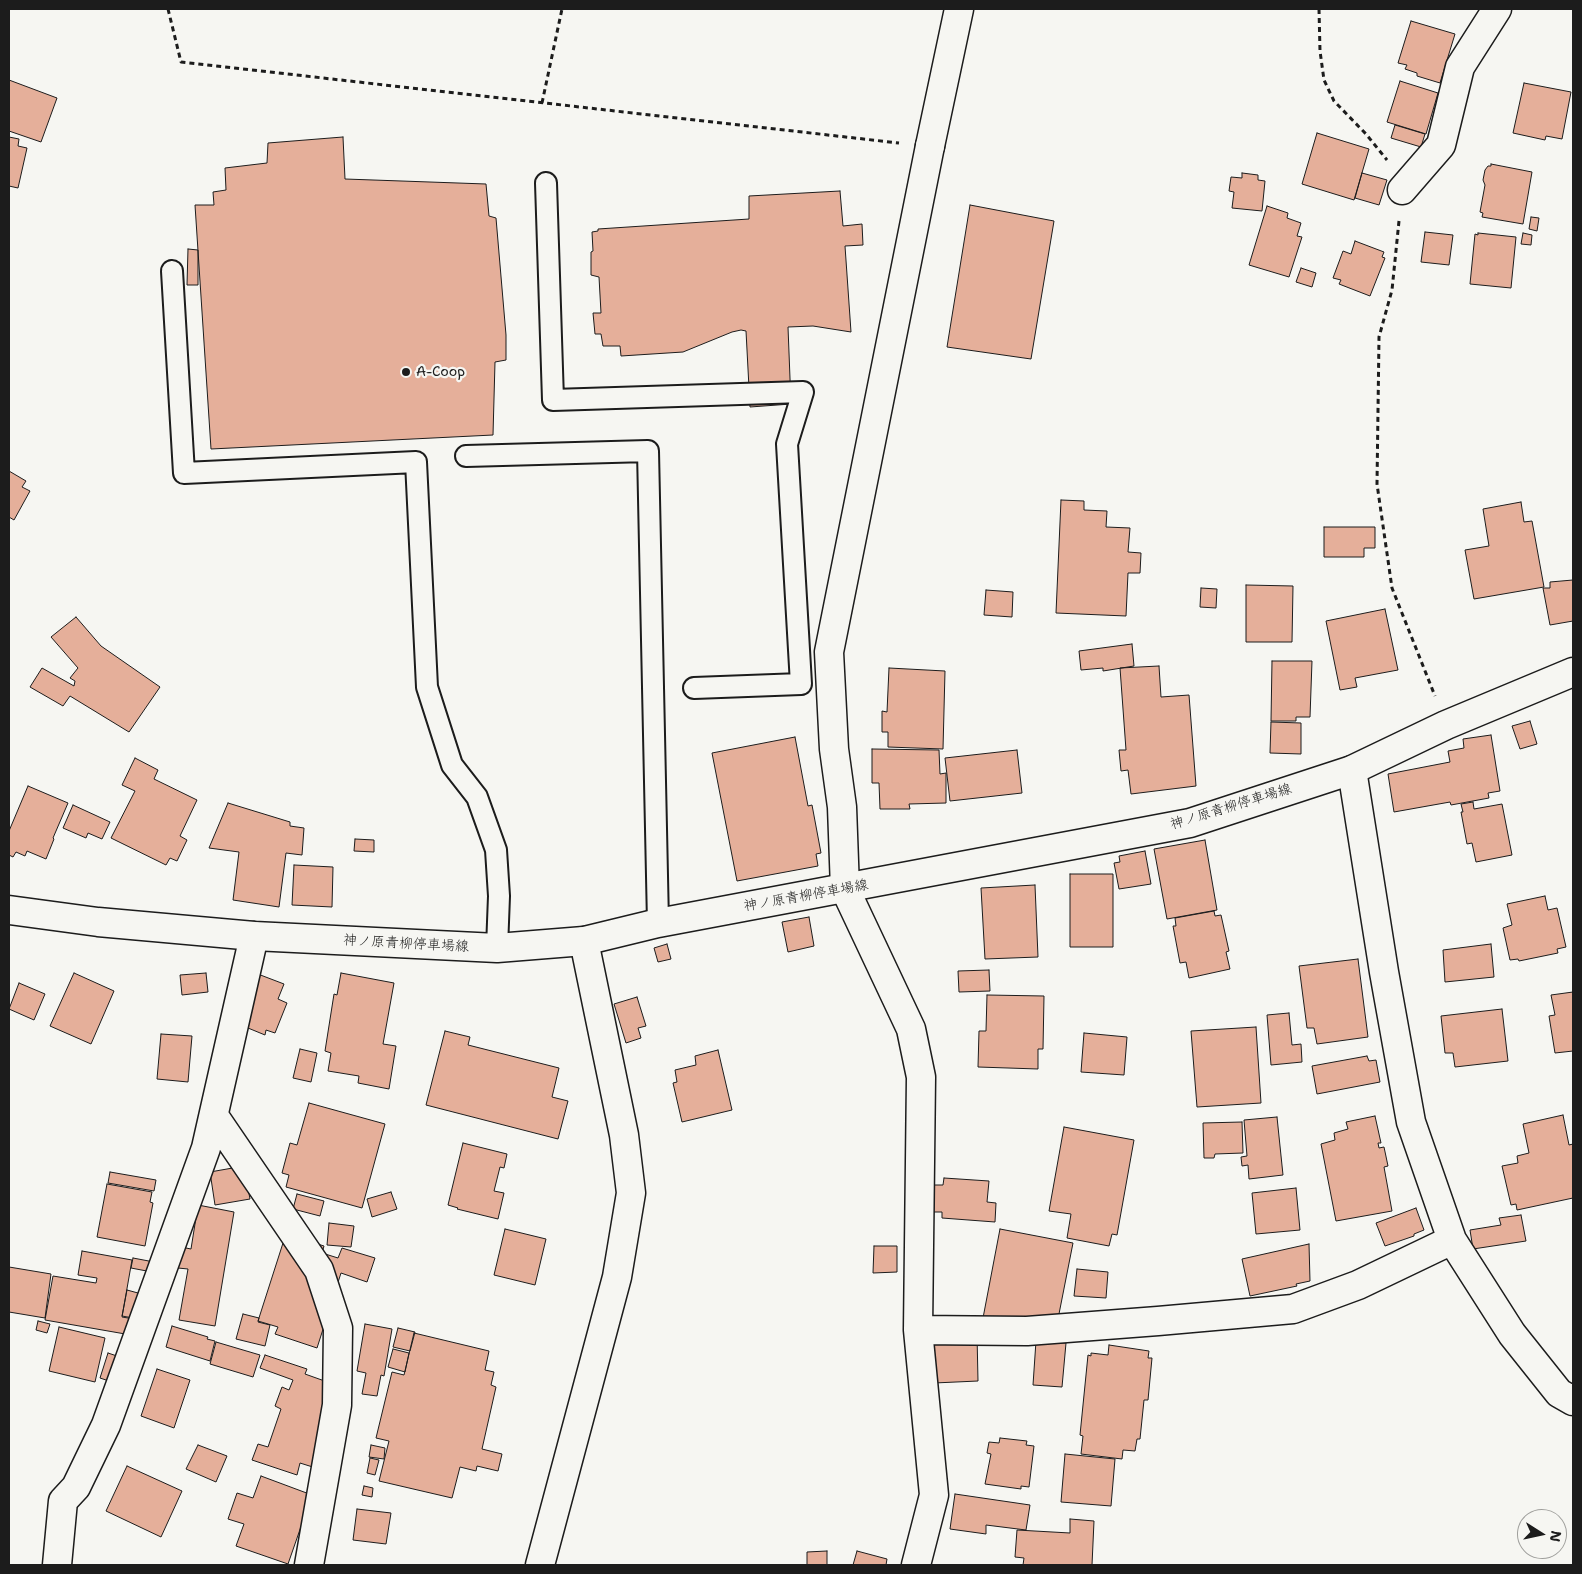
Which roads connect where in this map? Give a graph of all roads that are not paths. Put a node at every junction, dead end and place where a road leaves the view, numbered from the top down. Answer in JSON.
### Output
{"nodes":[{"id":1,"x":959,"y":9,"type":"edge"},
{"id":2,"x":1496,"y":9,"type":"edge"},
{"id":3,"x":546,"y":183,"type":"dead end"},
{"id":4,"x":1402,"y":190,"type":"road end"},
{"id":5,"x":172,"y":271,"type":"dead end"},
{"id":6,"x":466,"y":456,"type":"dead end"},
{"id":7,"x":798,"y":652,"type":"junction"},
{"id":8,"x":829,"y":652,"type":"junction"},
{"id":9,"x":1573,"y":672,"type":"edge"},
{"id":10,"x":694,"y":688,"type":"dead end"},
{"id":11,"x":1352,"y":770,"type":"junction"},
{"id":12,"x":846,"y":889,"type":"junction"},
{"id":13,"x":9,"y":910,"type":"edge"},
{"id":14,"x":658,"y":923,"type":"junction"},
{"id":15,"x":254,"y":936,"type":"junction"},
{"id":16,"x":584,"y":942,"type":"junction"},
{"id":17,"x":496,"y":948,"type":"junction"},
{"id":18,"x":214,"y":1116,"type":"junction"},
{"id":19,"x":1452,"y":1240,"type":"junction"},
{"id":20,"x":918,"y":1330,"type":"junction"},
{"id":21,"x":1573,"y":1401,"type":"edge"},
{"id":22,"x":57,"y":1565,"type":"edge"},
{"id":23,"x":308,"y":1565,"type":"edge"},
{"id":24,"x":540,"y":1565,"type":"edge"},
{"id":25,"x":916,"y":1565,"type":"edge"}],
"edges":[{"from":1,"to":8,"type":"street"},
{"from":2,"to":4,"type":"street"},
{"from":3,"to":7,"type":"lane"},
{"from":5,"to":17,"type":"lane"},
{"from":6,"to":14,"type":"lane"},
{"from":7,"to":8,"type":"lane"},
{"from":7,"to":10,"type":"lane"},
{"from":8,"to":12,"type":"street"},
{"from":9,"to":11,"type":"street","name":"神ノ原青柳停車場線"},
{"from":11,"to":12,"type":"street","name":"神ノ原青柳停車場線"},
{"from":11,"to":19,"type":"street"},
{"from":12,"to":14,"type":"street","name":"神ノ原青柳停車場線"},
{"from":12,"to":20,"type":"street"},
{"from":13,"to":15,"type":"street","name":"神ノ原青柳停車場線"},
{"from":14,"to":16,"type":"street","name":"神ノ原青柳停車場線"},
{"from":15,"to":17,"type":"street","name":"神ノ原青柳停車場線"},
{"from":15,"to":18,"type":"street"},
{"from":16,"to":17,"type":"street","name":"神ノ原青柳停車場線"},
{"from":16,"to":24,"type":"street"},
{"from":18,"to":22,"type":"street"},
{"from":18,"to":23,"type":"street"},
{"from":19,"to":20,"type":"street"},
{"from":19,"to":21,"type":"street"},
{"from":20,"to":25,"type":"street"}]}
